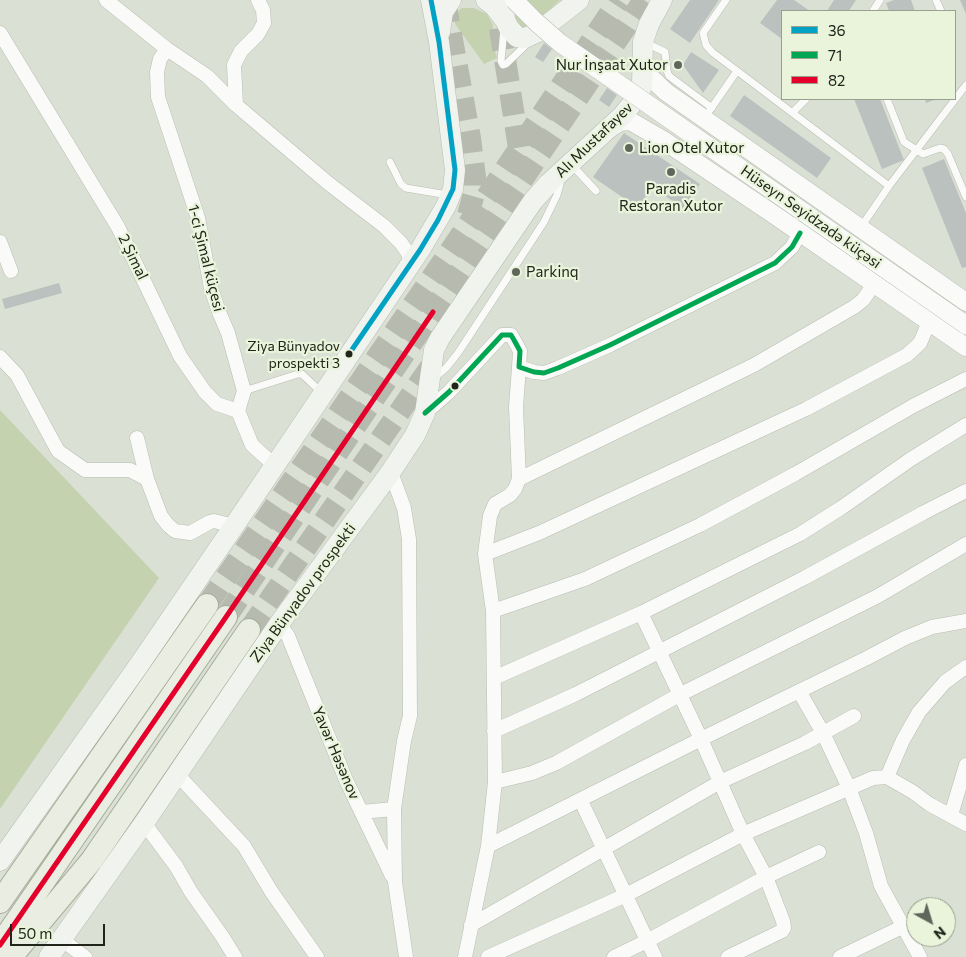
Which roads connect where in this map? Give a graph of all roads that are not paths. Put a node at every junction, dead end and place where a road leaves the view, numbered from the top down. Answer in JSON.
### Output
{"nodes":[{"id":1,"x":106,"y":0,"type":"edge"},
{"id":2,"x":258,"y":0,"type":"edge"},
{"id":3,"x":431,"y":0,"type":"edge"},
{"id":4,"x":451,"y":0,"type":"edge"},
{"id":5,"x":486,"y":0,"type":"edge"},
{"id":6,"x":503,"y":0,"type":"edge"},
{"id":7,"x":512,"y":0,"type":"edge"},
{"id":8,"x":579,"y":0,"type":"edge"},
{"id":9,"x":662,"y":0,"type":"edge"},
{"id":10,"x":726,"y":0,"type":"edge"},
{"id":11,"x":505,"y":20,"type":"junction"},
{"id":12,"x":538,"y":32,"type":"junction"},
{"id":13,"x":0,"y":33,"type":"edge"},
{"id":14,"x":439,"y":42,"type":"junction"},
{"id":15,"x":167,"y":49,"type":"junction"},
{"id":16,"x":642,"y":49,"type":"junction"},
{"id":17,"x":737,"y":71,"type":"junction"},
{"id":18,"x":966,"y":85,"type":"edge"},
{"id":19,"x":956,"y":98,"type":"edge"},
{"id":20,"x":805,"y":100,"type":"edge"},
{"id":21,"x":887,"y":100,"type":"edge"},
{"id":22,"x":954,"y":100,"type":"edge"},
{"id":23,"x":236,"y":105,"type":"junction"},
{"id":24,"x":793,"y":112,"type":"junction"},
{"id":25,"x":708,"y":113,"type":"junction"},
{"id":26,"x":599,"y":137,"type":"junction"},
{"id":27,"x":663,"y":140,"type":"junction"},
{"id":28,"x":916,"y":150,"type":"junction"},
{"id":29,"x":390,"y":162,"type":"dead end"},
{"id":30,"x":566,"y":168,"type":"junction"},
{"id":31,"x":797,"y":183,"type":"junction"},
{"id":32,"x":889,"y":186,"type":"junction"},
{"id":33,"x":596,"y":191,"type":"dead end"},
{"id":34,"x":451,"y":195,"type":"junction"},
{"id":35,"x":966,"y":197,"type":"edge"},
{"id":36,"x":524,"y":215,"type":"joint"},
{"id":37,"x":776,"y":216,"type":"junction"},
{"id":38,"x":860,"y":227,"type":"junction"},
{"id":39,"x":800,"y":232,"type":"junction"},
{"id":40,"x":0,"y":242,"type":"edge"},
{"id":41,"x":411,"y":262,"type":"junction"},
{"id":42,"x":11,"y":271,"type":"dead end"},
{"id":43,"x":874,"y":284,"type":"junction"},
{"id":44,"x":966,"y":302,"type":"edge"},
{"id":45,"x":929,"y":322,"type":"junction"},
{"id":46,"x":966,"y":325,"type":"edge"},
{"id":47,"x":966,"y":347,"type":"edge"},
{"id":48,"x":0,"y":358,"type":"edge"},
{"id":49,"x":519,"y":367,"type":"junction"},
{"id":50,"x":966,"y":379,"type":"edge"},
{"id":51,"x":428,"y":383,"type":"junction"},
{"id":52,"x":244,"y":391,"type":"junction"},
{"id":53,"x":322,"y":394,"type":"junction"},
{"id":54,"x":238,"y":411,"type":"junction"},
{"id":55,"x":424,"y":413,"type":"junction"},
{"id":56,"x":966,"y":425,"type":"edge"},
{"id":57,"x":137,"y":438,"type":"dead end"},
{"id":58,"x":274,"y":465,"type":"junction"},
{"id":59,"x":390,"y":473,"type":"junction"},
{"id":60,"x":519,"y":479,"type":"junction"},
{"id":61,"x":147,"y":480,"type":"junction"},
{"id":62,"x":966,"y":491,"type":"edge"},
{"id":63,"x":234,"y":526,"type":"junction"},
{"id":64,"x":966,"y":544,"type":"edge"},
{"id":65,"x":484,"y":554,"type":"junction"},
{"id":66,"x":207,"y":605,"type":"tunnel mouth"},
{"id":67,"x":493,"y":611,"type":"junction"},
{"id":68,"x":641,"y":613,"type":"junction"},
{"id":69,"x":226,"y":618,"type":"tunnel mouth"},
{"id":70,"x":966,"y":621,"type":"edge"},
{"id":71,"x":279,"y":624,"type":"junction"},
{"id":72,"x":249,"y":630,"type":"tunnel mouth"},
{"id":73,"x":659,"y":651,"type":"junction"},
{"id":74,"x":966,"y":667,"type":"edge"},
{"id":75,"x":494,"y":678,"type":"junction"},
{"id":76,"x":799,"y":691,"type":"junction"},
{"id":77,"x":679,"y":695,"type":"junction"},
{"id":78,"x":854,"y":716,"type":"dead end"},
{"id":79,"x":494,"y":731,"type":"junction"},
{"id":80,"x":823,"y":733,"type":"junction"},
{"id":81,"x":701,"y":739,"type":"junction"},
{"id":82,"x":966,"y":765,"type":"edge"},
{"id":83,"x":176,"y":773,"type":"junction"},
{"id":84,"x":887,"y":777,"type":"junction"},
{"id":85,"x":495,"y":782,"type":"junction"},
{"id":86,"x":720,"y":782,"type":"junction"},
{"id":87,"x":849,"y":788,"type":"junction"},
{"id":88,"x":581,"y":800,"type":"junction"},
{"id":89,"x":394,"y":809,"type":"junction"},
{"id":90,"x":361,"y":812,"type":"junction"},
{"id":91,"x":951,"y":815,"type":"junction"},
{"id":92,"x":144,"y":823,"type":"junction"},
{"id":93,"x":966,"y":824,"type":"edge"},
{"id":94,"x":743,"y":834,"type":"junction"},
{"id":95,"x":488,"y":846,"type":"junction"},
{"id":96,"x":605,"y":849,"type":"junction"},
{"id":97,"x":819,"y":852,"type":"dead end"},
{"id":98,"x":92,"y":860,"type":"junction"},
{"id":99,"x":0,"y":861,"type":"edge"},
{"id":100,"x":766,"y":877,"type":"junction"},
{"id":101,"x":395,"y":882,"type":"junction"},
{"id":102,"x":626,"y":895,"type":"junction"},
{"id":103,"x":0,"y":902,"type":"edge"},
{"id":104,"x":471,"y":925,"type":"junction"},
{"id":105,"x":902,"y":927,"type":"junction"},
{"id":106,"x":62,"y":939,"type":"junction"},
{"id":107,"x":647,"y":941,"type":"junction"},
{"id":108,"x":0,"y":945,"type":"edge"},
{"id":109,"x":11,"y":957,"type":"edge"},
{"id":110,"x":25,"y":957,"type":"edge"},
{"id":111,"x":49,"y":957,"type":"edge"},
{"id":112,"x":85,"y":957,"type":"edge"},
{"id":113,"x":235,"y":957,"type":"edge"},
{"id":114,"x":317,"y":957,"type":"edge"},
{"id":115,"x":406,"y":957,"type":"edge"},
{"id":116,"x":464,"y":957,"type":"edge"},
{"id":117,"x":488,"y":957,"type":"edge"},
{"id":118,"x":614,"y":957,"type":"edge"},
{"id":119,"x":655,"y":957,"type":"edge"},
{"id":120,"x":728,"y":957,"type":"edge"},
{"id":121,"x":840,"y":957,"type":"edge"},
{"id":122,"x":920,"y":957,"type":"edge"}],
"edges":[{"from":1,"to":15,"type":"street"},
{"from":2,"to":23,"type":"street"},
{"from":3,"to":14,"type":"main road"},
{"from":4,"to":14,"type":"main road"},
{"from":5,"to":11,"type":"main road"},
{"from":6,"to":11,"type":"main road"},
{"from":7,"to":11,"type":"lane"},
{"from":7,"to":46,"type":"street","name":"Hüseyn Seyidzadə küçəsi","bridge":true},
{"from":8,"to":12,"type":"main road"},
{"from":9,"to":16,"type":"main road","name":"Alı Mustafayev"},
{"from":10,"to":17,"type":"lane"},
{"from":11,"to":12,"type":"main road"},
{"from":11,"to":12,"type":"lane"},
{"from":13,"to":54,"type":"street","name":"2 Şimal"},
{"from":14,"to":34,"type":"main road"},
{"from":15,"to":23,"type":"street"},
{"from":15,"to":52,"type":"street","name":"1-ci Şimal küçesi"},
{"from":16,"to":25,"type":"street"},
{"from":16,"to":26,"type":"main road","name":"Alı Mustafayev"},
{"from":17,"to":24,"type":"lane"},
{"from":17,"to":25,"type":"lane"},
{"from":18,"to":19,"type":"lane"},
{"from":20,"to":24,"type":"lane"},
{"from":21,"to":28,"type":"lane"},
{"from":22,"to":28,"type":"lane"},
{"from":23,"to":41,"type":"street"},
{"from":24,"to":32,"type":"lane"},
{"from":25,"to":27,"type":"street"},
{"from":25,"to":31,"type":"street"},
{"from":26,"to":27,"type":"street"},
{"from":26,"to":30,"type":"main road","name":"Alı Mustafayev"},
{"from":27,"to":37,"type":"street"},
{"from":28,"to":32,"type":"lane"},
{"from":28,"to":35,"type":"lane"},
{"from":29,"to":34,"type":"lane"},
{"from":30,"to":33,"type":"lane"},
{"from":30,"to":36,"type":"main road","name":"Alı Mustafayev"},
{"from":30,"to":51,"type":"lane"},
{"from":31,"to":37,"type":"street"},
{"from":31,"to":38,"type":"street"},
{"from":32,"to":38,"type":"lane"},
{"from":34,"to":41,"type":"main road"},
{"from":36,"to":51,"type":"main road","name":"Ziya Bünyadov prospekti"},
{"from":37,"to":39,"type":"street"},
{"from":38,"to":44,"type":"street"},
{"from":39,"to":43,"type":"street"},
{"from":39,"to":49,"type":"street"},
{"from":40,"to":42,"type":"street"},
{"from":41,"to":53,"type":"main road"},
{"from":43,"to":45,"type":"street"},
{"from":43,"to":60,"type":"street"},
{"from":45,"to":47,"type":"street"},
{"from":45,"to":65,"type":"street"},
{"from":48,"to":61,"type":"street"},
{"from":49,"to":55,"type":"street"},
{"from":49,"to":60,"type":"street"},
{"from":50,"to":67,"type":"street"},
{"from":51,"to":55,"type":"main road","name":"Ziya Bünyadov prospekti"},
{"from":52,"to":53,"type":"lane"},
{"from":52,"to":54,"type":"street"},
{"from":53,"to":58,"type":"main road"},
{"from":54,"to":58,"type":"street"},
{"from":55,"to":59,"type":"main road","name":"Ziya Bünyadov prospekti"},
{"from":56,"to":68,"type":"street"},
{"from":57,"to":61,"type":"street"},
{"from":58,"to":63,"type":"main road"},
{"from":59,"to":71,"type":"main road","name":"Ziya Bünyadov prospekti"},
{"from":59,"to":89,"type":"street"},
{"from":60,"to":65,"type":"street"},
{"from":61,"to":63,"type":"street"},
{"from":62,"to":73,"type":"street"},
{"from":63,"to":99,"type":"main road"},
{"from":64,"to":77,"type":"street"},
{"from":65,"to":67,"type":"street"},
{"from":66,"to":103,"type":"main road"},
{"from":67,"to":75,"type":"street"},
{"from":68,"to":73,"type":"street"},
{"from":68,"to":75,"type":"street"},
{"from":69,"to":108,"type":"main road"},
{"from":70,"to":76,"type":"street"},
{"from":71,"to":83,"type":"main road","name":"Ziya Bünyadov prospekti"},
{"from":71,"to":90,"type":"street","name":"Yavər Həsənov"},
{"from":72,"to":98,"type":"main road","name":"Ziya Bünyadov prospekti"},
{"from":73,"to":77,"type":"street"},
{"from":73,"to":79,"type":"street"},
{"from":74,"to":84,"type":"street"},
{"from":75,"to":79,"type":"street"},
{"from":76,"to":80,"type":"street"},
{"from":76,"to":81,"type":"street"},
{"from":77,"to":81,"type":"street"},
{"from":77,"to":85,"type":"street"},
{"from":78,"to":80,"type":"street"},
{"from":79,"to":85,"type":"street"},
{"from":80,"to":86,"type":"street"},
{"from":80,"to":87,"type":"street"},
{"from":81,"to":86,"type":"street"},
{"from":81,"to":88,"type":"street"},
{"from":82,"to":91,"type":"street"},
{"from":83,"to":92,"type":"main road","name":"Ziya Bünyadov prospekti"},
{"from":83,"to":114,"type":"street"},
{"from":84,"to":87,"type":"street"},
{"from":84,"to":91,"type":"street"},
{"from":85,"to":95,"type":"street"},
{"from":86,"to":94,"type":"street"},
{"from":86,"to":96,"type":"street"},
{"from":87,"to":94,"type":"street"},
{"from":87,"to":105,"type":"street"},
{"from":88,"to":95,"type":"street"},
{"from":88,"to":96,"type":"street"},
{"from":89,"to":90,"type":"street"},
{"from":89,"to":101,"type":"street"},
{"from":90,"to":101,"type":"street","name":"Yavər Həsənov"},
{"from":91,"to":93,"type":"street"},
{"from":92,"to":106,"type":"main road","name":"Ziya Bünyadov prospekti"},
{"from":92,"to":113,"type":"street"},
{"from":94,"to":100,"type":"street"},
{"from":94,"to":102,"type":"street"},
{"from":95,"to":104,"type":"street"},
{"from":96,"to":102,"type":"street"},
{"from":96,"to":104,"type":"street"},
{"from":97,"to":100,"type":"street"},
{"from":98,"to":109,"type":"main road","name":"Ziya Bünyadov prospekti"},
{"from":98,"to":110,"type":"main road"},
{"from":100,"to":107,"type":"street"},
{"from":100,"to":120,"type":"street"},
{"from":101,"to":115,"type":"street"},
{"from":102,"to":107,"type":"street"},
{"from":102,"to":117,"type":"street"},
{"from":104,"to":116,"type":"street"},
{"from":105,"to":121,"type":"street"},
{"from":105,"to":122,"type":"street"},
{"from":106,"to":111,"type":"main road","name":"Ziya Bünyadov prospekti"},
{"from":106,"to":112,"type":"street"},
{"from":107,"to":118,"type":"street"},
{"from":107,"to":119,"type":"street"}]}
